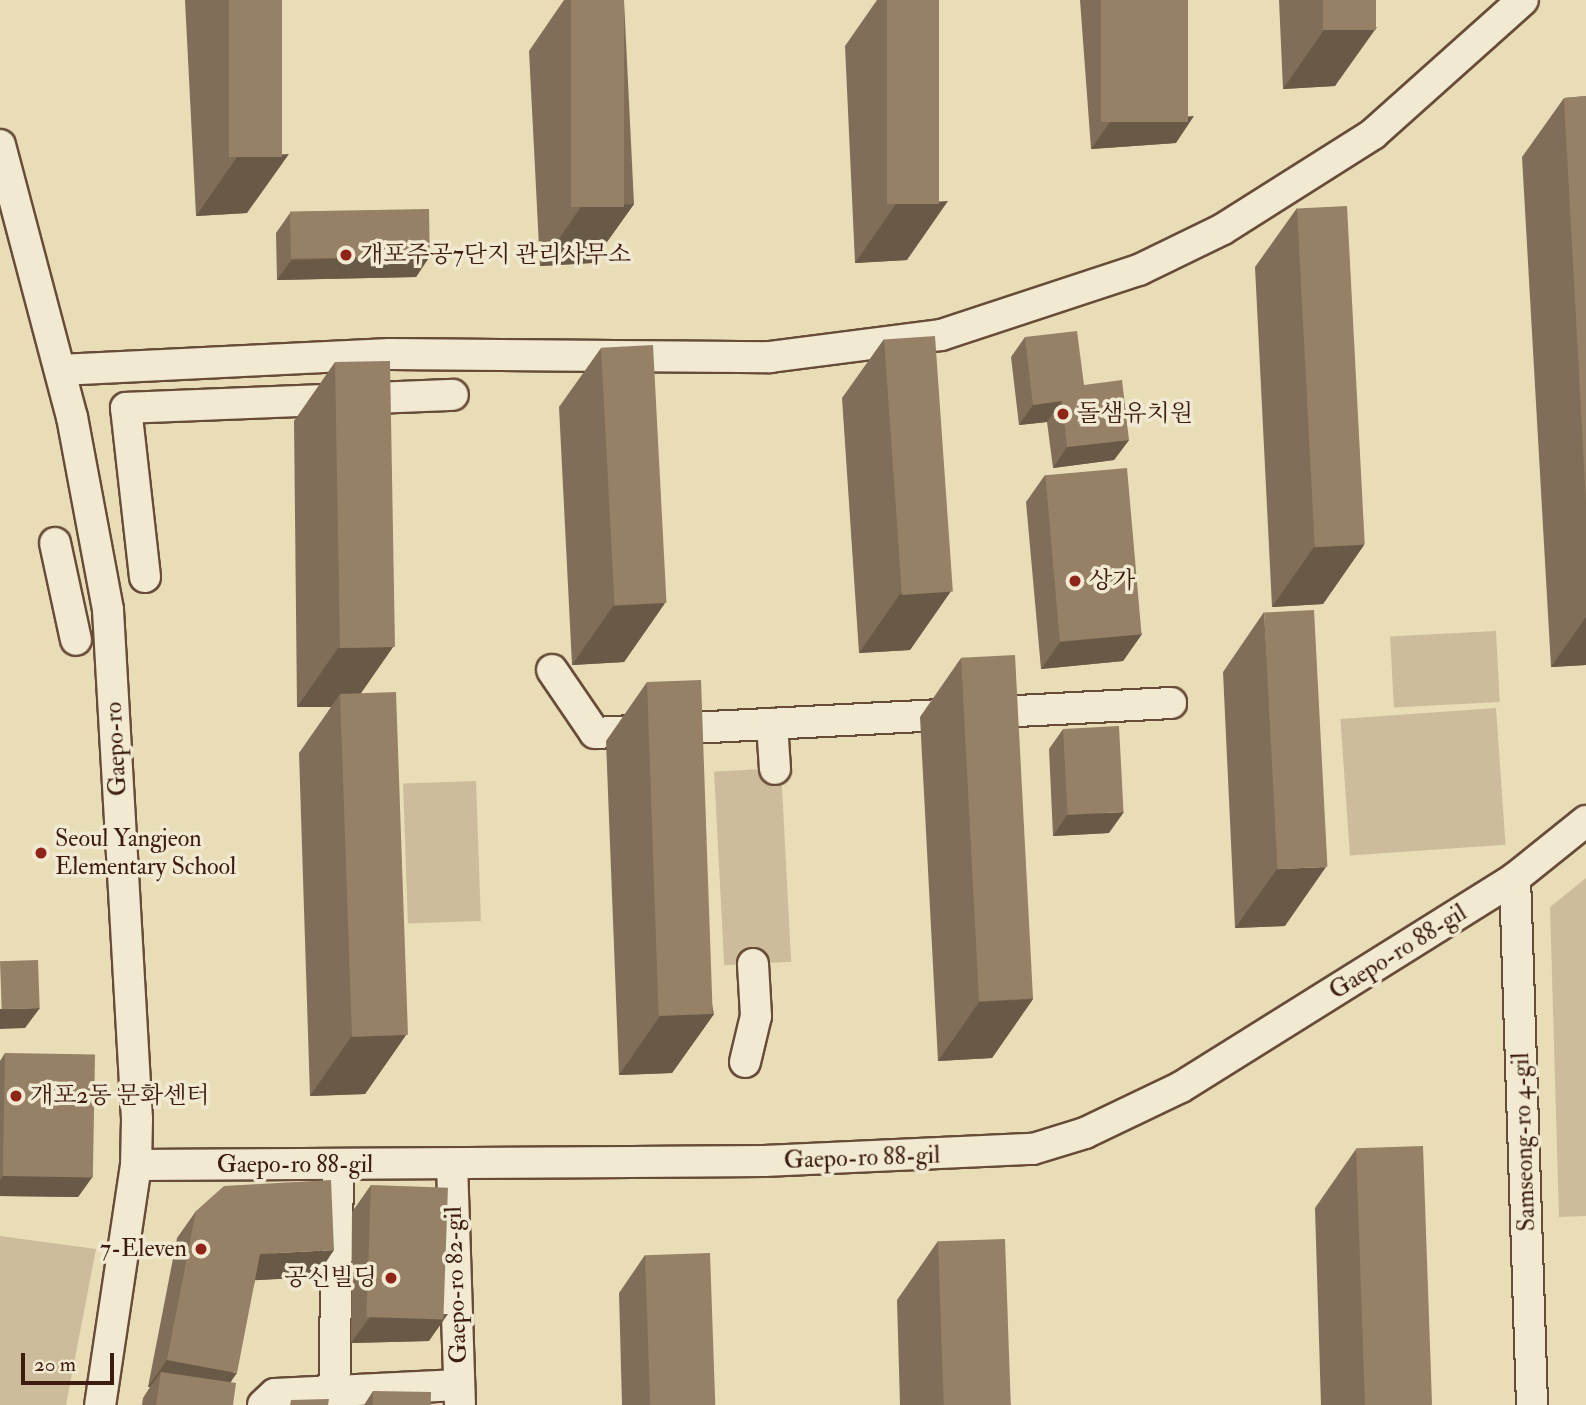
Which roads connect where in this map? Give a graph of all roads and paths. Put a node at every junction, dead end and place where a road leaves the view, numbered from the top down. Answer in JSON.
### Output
{"nodes":[{"id":1,"x":1523,"y":0,"type":"edge"},
{"id":2,"x":0,"y":145,"type":"edge"},
{"id":3,"x":60,"y":370,"type":"junction"},
{"id":4,"x":453,"y":395,"type":"dead end"},
{"id":5,"x":55,"y":543,"type":"dead end"},
{"id":6,"x":145,"y":577,"type":"dead end"},
{"id":7,"x":76,"y":640,"type":"dead end"},
{"id":8,"x":552,"y":670,"type":"dead end"},
{"id":9,"x":1171,"y":703,"type":"dead end"},
{"id":10,"x":772,"y":724,"type":"junction"},
{"id":11,"x":775,"y":769,"type":"dead end"},
{"id":12,"x":1586,"y":821,"type":"edge"},
{"id":13,"x":1515,"y":878,"type":"junction"},
{"id":14,"x":753,"y":964,"type":"dead end"},
{"id":15,"x":745,"y":1062,"type":"dead end"},
{"id":16,"x":452,"y":1164,"type":"junction"},
{"id":17,"x":136,"y":1165,"type":"junction"},
{"id":18,"x":338,"y":1165,"type":"junction"},
{"id":19,"x":459,"y":1395,"type":"edge"},
{"id":20,"x":333,"y":1397,"type":"edge"},
{"id":21,"x":100,"y":1405,"type":"edge"},
{"id":22,"x":263,"y":1405,"type":"edge"},
{"id":23,"x":1532,"y":1405,"type":"edge"}],
"edges":[{"from":1,"to":3,"type":"street"},
{"from":2,"to":3,"type":"street","name":"Gaepo-ro"},
{"from":3,"to":17,"type":"street","name":"Gaepo-ro"},
{"from":4,"to":6,"type":"street"},
{"from":5,"to":7,"type":"street"},
{"from":8,"to":10,"type":"street"},
{"from":9,"to":10,"type":"street"},
{"from":10,"to":11,"type":"street"},
{"from":12,"to":13,"type":"street","name":"Gaepo-ro 88-gil"},
{"from":13,"to":16,"type":"street","name":"Gaepo-ro 88-gil"},
{"from":13,"to":23,"type":"street","name":"Samseong-ro 4-gil"},
{"from":14,"to":15,"type":"street"},
{"from":16,"to":18,"type":"street","name":"Gaepo-ro 88-gil"},
{"from":16,"to":19,"type":"street","name":"Gaepo-ro 82-gil"},
{"from":17,"to":18,"type":"street","name":"Gaepo-ro 88-gil"},
{"from":17,"to":21,"type":"street","name":"Gaepo-ro"},
{"from":18,"to":20,"type":"street"},
{"from":19,"to":20,"type":"street"},
{"from":20,"to":22,"type":"street"}]}
